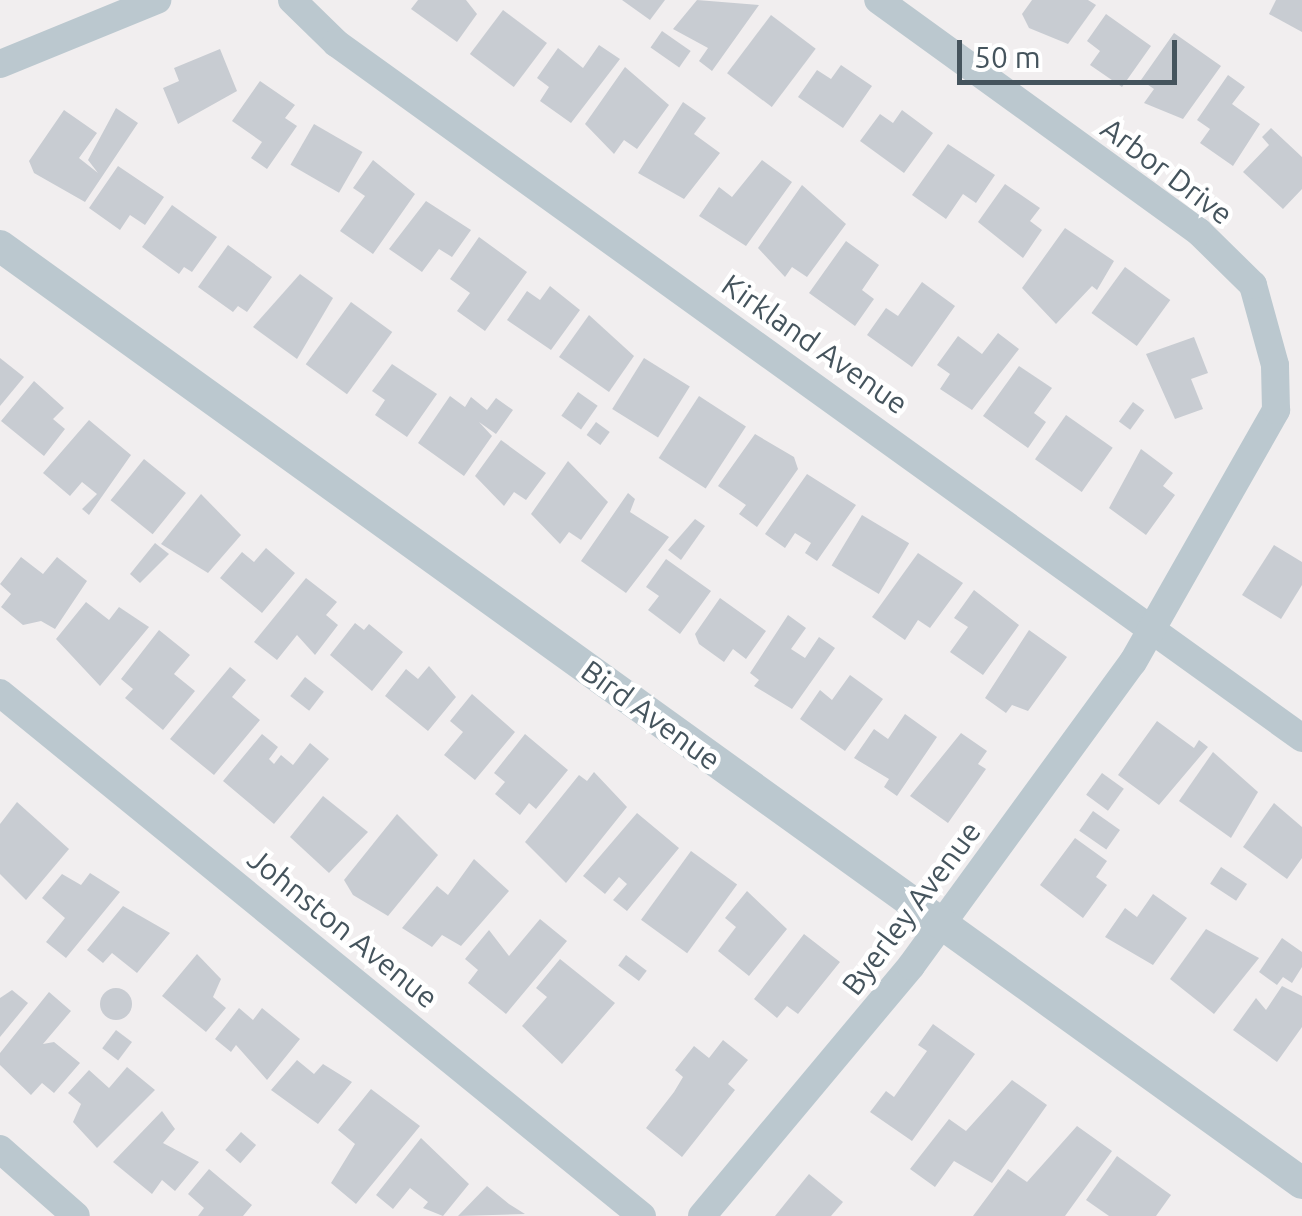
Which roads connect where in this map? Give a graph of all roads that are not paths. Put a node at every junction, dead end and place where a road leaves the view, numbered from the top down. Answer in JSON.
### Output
{"nodes":[{"id":1,"x":157,"y":0,"type":"edge"},
{"id":2,"x":292,"y":0,"type":"edge"},
{"id":3,"x":878,"y":0,"type":"edge"},
{"id":4,"x":0,"y":64,"type":"edge"},
{"id":5,"x":0,"y":246,"type":"edge"},
{"id":6,"x":1157,"y":628,"type":"junction"},
{"id":7,"x":0,"y":693,"type":"edge"},
{"id":8,"x":1302,"y":738,"type":"edge"},
{"id":9,"x":942,"y":925,"type":"junction"},
{"id":10,"x":0,"y":1149,"type":"edge"},
{"id":11,"x":1302,"y":1183,"type":"edge"},
{"id":12,"x":76,"y":1216,"type":"edge"},
{"id":13,"x":642,"y":1216,"type":"edge"},
{"id":14,"x":702,"y":1216,"type":"edge"}],
"edges":[{"from":1,"to":4,"type":"street"},
{"from":2,"to":6,"type":"street","name":"Kirkland Avenue"},
{"from":3,"to":6,"type":"street","name":"Arbor Drive"},
{"from":5,"to":9,"type":"street","name":"Bird Avenue"},
{"from":6,"to":8,"type":"street","name":"Kirkland Avenue"},
{"from":6,"to":9,"type":"street","name":"Byerley Avenue"},
{"from":7,"to":13,"type":"street","name":"Johnston Avenue"},
{"from":9,"to":11,"type":"street","name":"Bird Avenue"},
{"from":9,"to":14,"type":"street","name":"Byerley Avenue"},
{"from":10,"to":12,"type":"street"}]}
